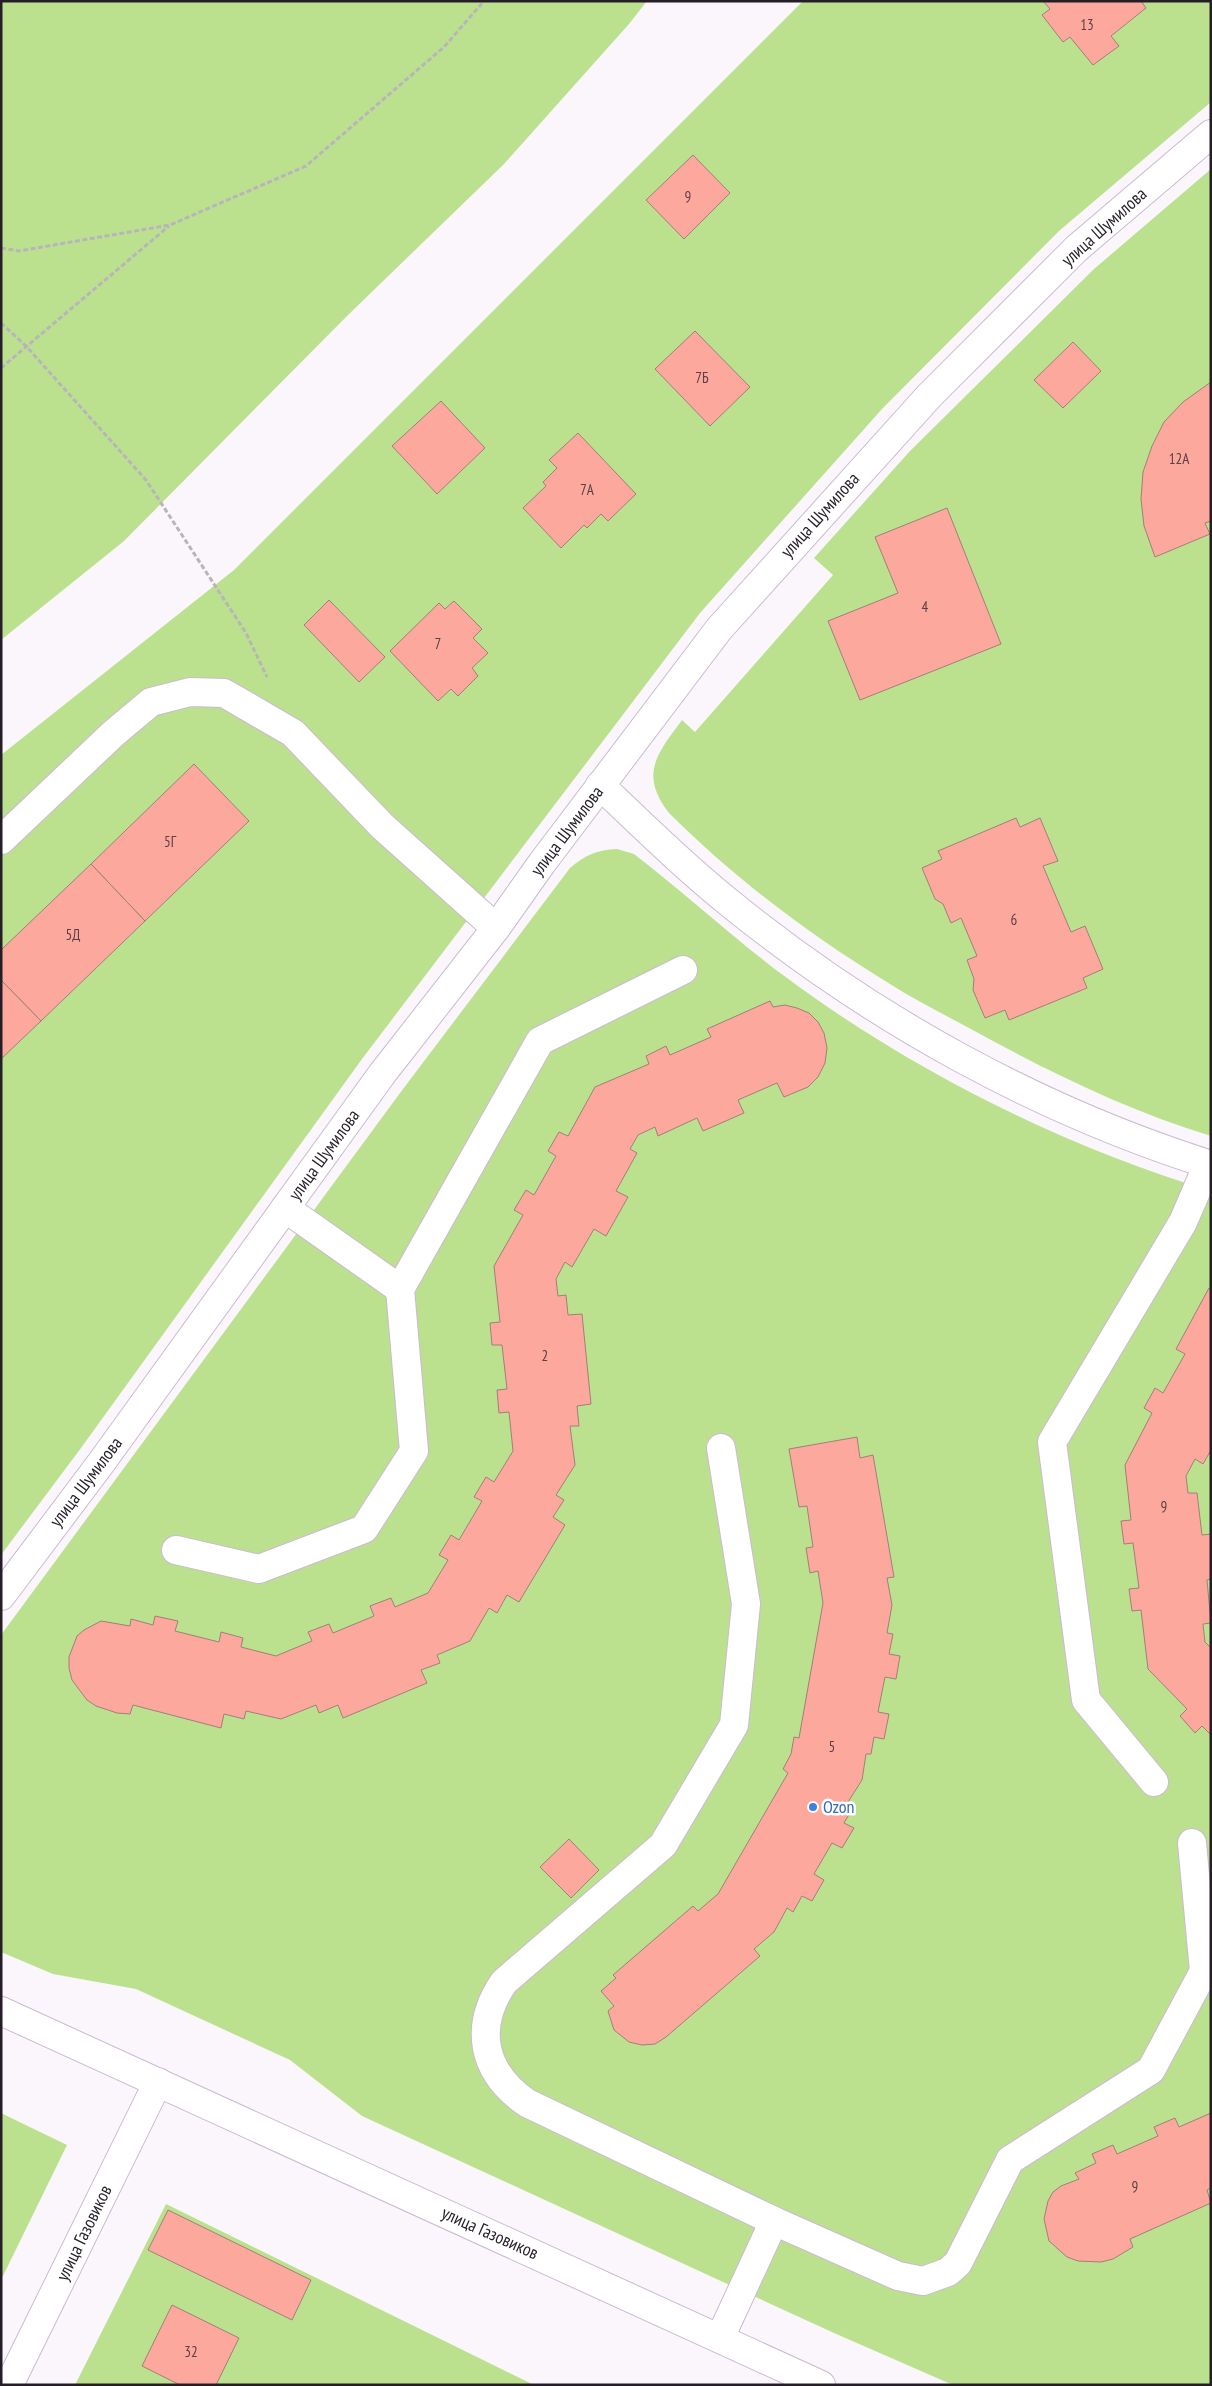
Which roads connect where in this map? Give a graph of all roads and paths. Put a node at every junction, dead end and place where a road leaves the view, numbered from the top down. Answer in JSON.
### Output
{"nodes":[{"id":1,"x":484,"y":1,"type":"edge"},
{"id":2,"x":1211,"y":134,"type":"edge"},
{"id":3,"x":170,"y":225,"type":"junction"},
{"id":4,"x":1,"y":248,"type":"edge"},
{"id":5,"x":1,"y":324,"type":"edge"},
{"id":6,"x":26,"y":346,"type":"junction"},
{"id":7,"x":1,"y":368,"type":"edge"},
{"id":8,"x":270,"y":683,"type":"dead end"},
{"id":9,"x":600,"y":785,"type":"junction"},
{"id":10,"x":1,"y":840,"type":"edge"},
{"id":11,"x":496,"y":928,"type":"junction"},
{"id":12,"x":683,"y":970,"type":"dead end"},
{"id":13,"x":1209,"y":1164,"type":"edge"},
{"id":14,"x":285,"y":1208,"type":"junction"},
{"id":15,"x":400,"y":1289,"type":"junction"},
{"id":16,"x":721,"y":1448,"type":"dead end"},
{"id":17,"x":176,"y":1550,"type":"dead end"},
{"id":18,"x":1,"y":1596,"type":"edge"},
{"id":19,"x":1154,"y":1782,"type":"dead end"},
{"id":20,"x":1192,"y":1843,"type":"dead end"},
{"id":21,"x":1,"y":2010,"type":"edge"},
{"id":22,"x":158,"y":2082,"type":"junction"},
{"id":23,"x":774,"y":2221,"type":"junction"},
{"id":24,"x":720,"y":2338,"type":"junction"},
{"id":25,"x":9,"y":2385,"type":"edge"},
{"id":26,"x":821,"y":2385,"type":"edge"}],
"edges":[{"from":1,"to":3,"type":"path"},
{"from":2,"to":9,"type":"street","name":"улица Шумилова"},
{"from":3,"to":4,"type":"path"},
{"from":3,"to":6,"type":"path"},
{"from":5,"to":6,"type":"path"},
{"from":6,"to":7,"type":"path"},
{"from":6,"to":8,"type":"path"},
{"from":9,"to":11,"type":"street","name":"улица Шумилова"},
{"from":9,"to":13,"type":"street"},
{"from":10,"to":11,"type":"street"},
{"from":11,"to":14,"type":"street","name":"улица Шумилова"},
{"from":12,"to":15,"type":"street"},
{"from":13,"to":19,"type":"street"},
{"from":14,"to":15,"type":"street"},
{"from":14,"to":18,"type":"street","name":"улица Шумилова"},
{"from":15,"to":17,"type":"street"},
{"from":16,"to":23,"type":"street"},
{"from":20,"to":23,"type":"street"},
{"from":21,"to":22,"type":"street","name":"улица Газовиков"},
{"from":22,"to":24,"type":"street","name":"улица Газовиков"},
{"from":22,"to":25,"type":"street","name":"улица Газовиков"},
{"from":23,"to":24,"type":"street"},
{"from":24,"to":26,"type":"street","name":"улица Газовиков"}]}
